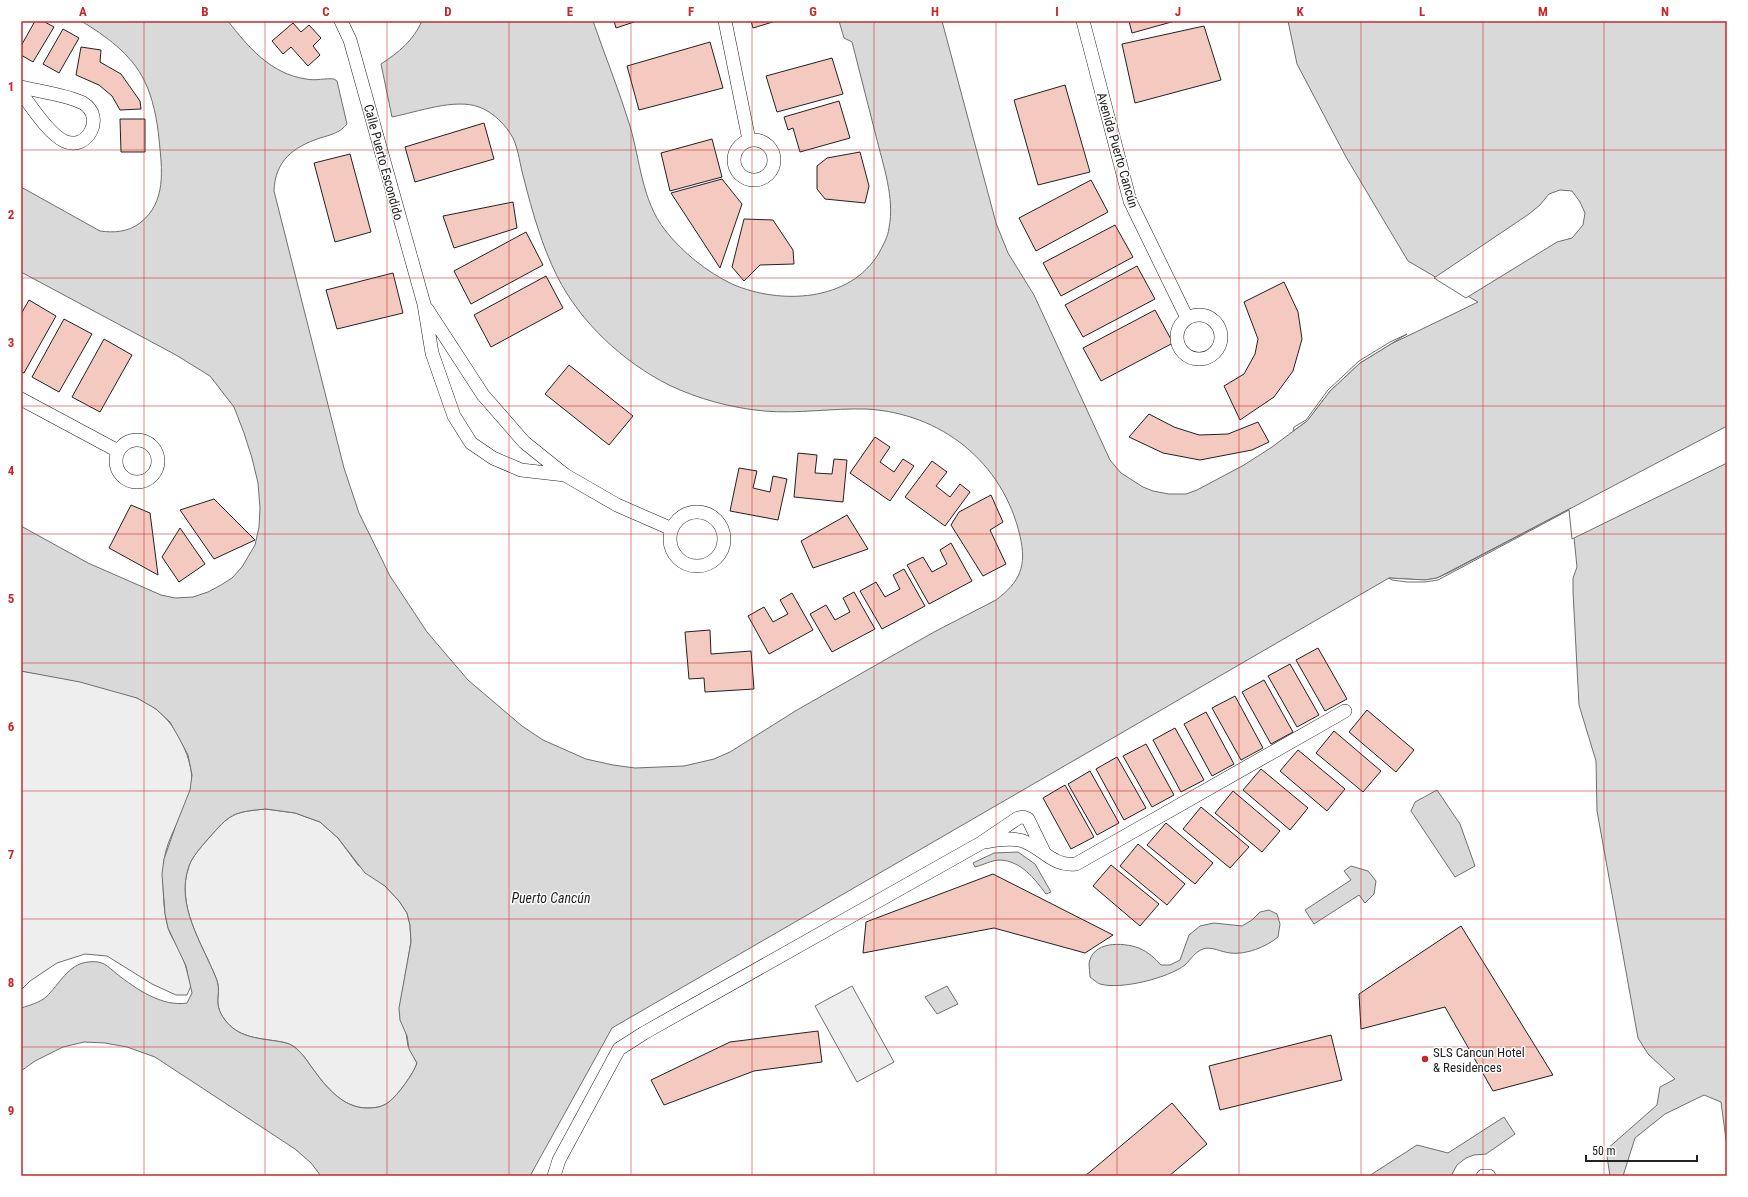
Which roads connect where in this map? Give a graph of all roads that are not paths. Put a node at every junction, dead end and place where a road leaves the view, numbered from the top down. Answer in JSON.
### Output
{"nodes":[{"id":1,"x":341,"y":21,"type":"edge"},
{"id":2,"x":724,"y":21,"type":"edge"},
{"id":3,"x":1083,"y":21,"type":"edge"},
{"id":4,"x":21,"y":87,"type":"edge"},
{"id":5,"x":21,"y":93,"type":"edge"},
{"id":6,"x":749,"y":140,"type":"dead end"},
{"id":7,"x":424,"y":304,"type":"junction"},
{"id":8,"x":1187,"y":318,"type":"dead end"},
{"id":9,"x":21,"y":399,"type":"edge"},
{"id":10,"x":118,"y":451,"type":"dead end"},
{"id":11,"x":565,"y":475,"type":"junction"},
{"id":12,"x":672,"y":529,"type":"junction"},
{"id":13,"x":1345,"y":711,"type":"dead end"},
{"id":14,"x":1032,"y":827,"type":"junction"},
{"id":15,"x":1022,"y":840,"type":"junction"},
{"id":16,"x":981,"y":843,"type":"junction"},
{"id":17,"x":1044,"y":852,"type":"junction"},
{"id":18,"x":554,"y":1176,"type":"edge"},
{"id":19,"x":1484,"y":1176,"type":"edge"},
{"id":20,"x":1489,"y":1176,"type":"edge"}],
"edges":[{"from":1,"to":7,"type":"street","name":"Calle Puerto Escondido"},
{"from":2,"to":6,"type":"street"},
{"from":3,"to":8,"type":"street","name":"Avenida Puerto Cancún"},
{"from":4,"to":5,"type":"street"},
{"from":7,"to":11,"type":"street","name":"Calle Puerto Escondido"},
{"from":7,"to":11,"type":"street","name":"Calle Puerto Escondido"},
{"from":9,"to":10,"type":"street"},
{"from":11,"to":12,"type":"street","name":"Calle Puerto Escondido"},
{"from":12,"to":12,"type":"street"},
{"from":13,"to":17,"type":"street"},
{"from":14,"to":15,"type":"street"},
{"from":14,"to":16,"type":"street"},
{"from":14,"to":17,"type":"street"},
{"from":15,"to":16,"type":"street"},
{"from":15,"to":17,"type":"street"},
{"from":16,"to":18,"type":"street"},
{"from":19,"to":20,"type":"street"}]}
